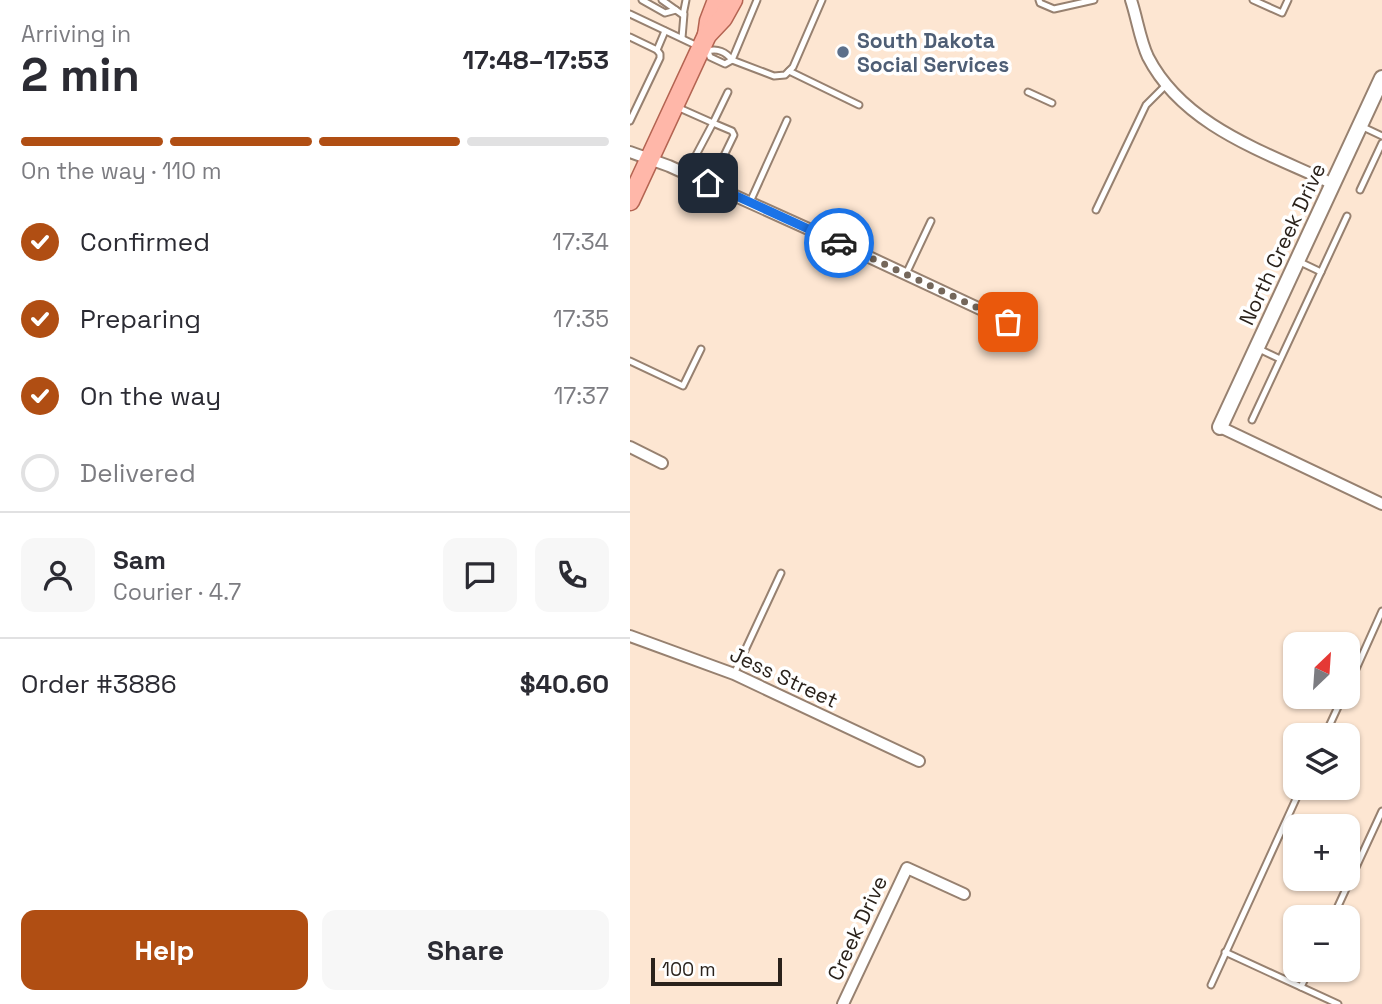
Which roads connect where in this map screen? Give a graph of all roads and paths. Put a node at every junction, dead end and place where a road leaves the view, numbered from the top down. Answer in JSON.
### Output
{"nodes":[{"id":1,"x":642,"y":0,"type":"edge"},
{"id":2,"x":662,"y":0,"type":"edge"},
{"id":3,"x":674,"y":0,"type":"edge"},
{"id":4,"x":687,"y":0,"type":"edge"},
{"id":5,"x":757,"y":0,"type":"edge"},
{"id":6,"x":822,"y":0,"type":"edge"},
{"id":7,"x":1039,"y":0,"type":"edge"},
{"id":8,"x":1094,"y":0,"type":"edge"},
{"id":9,"x":1131,"y":0,"type":"edge"},
{"id":10,"x":1253,"y":0,"type":"edge"},
{"id":11,"x":1288,"y":0,"type":"edge"},
{"id":12,"x":728,"y":3,"type":"edge"},
{"id":13,"x":1061,"y":4,"type":"edge"},
{"id":14,"x":676,"y":10,"type":"junction"},
{"id":15,"x":630,"y":14,"type":"edge"},
{"id":16,"x":683,"y":15,"type":"junction"},
{"id":17,"x":665,"y":31,"type":"junction"},
{"id":18,"x":630,"y":37,"type":"edge"},
{"id":19,"x":682,"y":38,"type":"junction"},
{"id":20,"x":705,"y":45,"type":"junction"},
{"id":21,"x":657,"y":50,"type":"junction"},
{"id":22,"x":732,"y":60,"type":"junction"},
{"id":23,"x":789,"y":71,"type":"junction"},
{"id":24,"x":1382,"y":78,"type":"edge"},
{"id":25,"x":1167,"y":84,"type":"junction"},
{"id":26,"x":729,"y":92,"type":"dead end"},
{"id":27,"x":1028,"y":92,"type":"dead end"},
{"id":28,"x":1052,"y":103,"type":"dead end"},
{"id":29,"x":859,"y":105,"type":"dead end"},
{"id":30,"x":674,"y":106,"type":"junction"},
{"id":31,"x":787,"y":120,"type":"dead end"},
{"id":32,"x":630,"y":121,"type":"edge"},
{"id":33,"x":713,"y":123,"type":"junction"},
{"id":34,"x":1360,"y":126,"type":"junction"},
{"id":35,"x":1382,"y":136,"type":"edge"},
{"id":36,"x":1382,"y":143,"type":"edge"},
{"id":37,"x":630,"y":152,"type":"edge"},
{"id":38,"x":694,"y":158,"type":"junction"},
{"id":39,"x":649,"y":159,"type":"junction"},
{"id":40,"x":686,"y":174,"type":"junction"},
{"id":41,"x":1333,"y":184,"type":"junction"},
{"id":42,"x":1360,"y":190,"type":"dead end"},
{"id":43,"x":630,"y":201,"type":"edge"},
{"id":44,"x":750,"y":202,"type":"junction"},
{"id":45,"x":1096,"y":210,"type":"dead end"},
{"id":46,"x":1347,"y":216,"type":"dead end"},
{"id":47,"x":931,"y":221,"type":"dead end"},
{"id":48,"x":1297,"y":261,"type":"junction"},
{"id":49,"x":1321,"y":272,"type":"junction"},
{"id":50,"x":906,"y":274,"type":"junction"},
{"id":51,"x":1008,"y":322,"type":"dead end"},
{"id":52,"x":1257,"y":348,"type":"junction"},
{"id":53,"x":701,"y":349,"type":"dead end"},
{"id":54,"x":1280,"y":359,"type":"junction"},
{"id":55,"x":630,"y":361,"type":"edge"},
{"id":56,"x":1252,"y":420,"type":"dead end"},
{"id":57,"x":1220,"y":428,"type":"joint"},
{"id":58,"x":630,"y":447,"type":"edge"},
{"id":59,"x":662,"y":463,"type":"dead end"},
{"id":60,"x":1382,"y":504,"type":"edge"},
{"id":61,"x":781,"y":573,"type":"dead end"},
{"id":62,"x":1382,"y":611,"type":"edge"},
{"id":63,"x":630,"y":636,"type":"edge"},
{"id":64,"x":1360,"y":660,"type":"edge"},
{"id":65,"x":734,"y":674,"type":"junction"},
{"id":66,"x":919,"y":761,"type":"dead end"},
{"id":67,"x":1295,"y":800,"type":"edge"},
{"id":68,"x":1382,"y":811,"type":"edge"},
{"id":69,"x":964,"y":894,"type":"dead end"},
{"id":70,"x":1339,"y":905,"type":"edge"},
{"id":71,"x":1225,"y":953,"type":"junction"},
{"id":72,"x":1303,"y":982,"type":"edge"},
{"id":73,"x":1211,"y":985,"type":"dead end"},
{"id":74,"x":1301,"y":987,"type":"junction"},
{"id":75,"x":842,"y":1004,"type":"edge"},
{"id":76,"x":1338,"y":1004,"type":"edge"}],
"edges":[{"from":1,"to":14,"type":"lane"},
{"from":2,"to":14,"type":"lane"},
{"from":3,"to":14,"type":"lane"},
{"from":4,"to":16,"type":"lane"},
{"from":5,"to":22,"type":"lane"},
{"from":6,"to":23,"type":"lane"},
{"from":7,"to":13,"type":"lane"},
{"from":8,"to":13,"type":"lane"},
{"from":9,"to":25,"type":"street"},
{"from":10,"to":11,"type":"lane"},
{"from":12,"to":20,"type":"main road"},
{"from":14,"to":16,"type":"lane"},
{"from":15,"to":17,"type":"lane"},
{"from":16,"to":19,"type":"lane"},
{"from":17,"to":19,"type":"lane"},
{"from":17,"to":21,"type":"lane"},
{"from":18,"to":21,"type":"lane"},
{"from":19,"to":20,"type":"lane"},
{"from":20,"to":22,"type":"lane"},
{"from":20,"to":30,"type":"main road"},
{"from":21,"to":32,"type":"lane"},
{"from":22,"to":23,"type":"lane"},
{"from":23,"to":29,"type":"lane"},
{"from":24,"to":34,"type":"street","name":"North Creek Drive"},
{"from":25,"to":41,"type":"street"},
{"from":25,"to":45,"type":"lane"},
{"from":26,"to":33,"type":"lane"},
{"from":27,"to":28,"type":"lane"},
{"from":30,"to":33,"type":"lane"},
{"from":30,"to":39,"type":"main road"},
{"from":31,"to":44,"type":"lane"},
{"from":33,"to":38,"type":"lane"},
{"from":33,"to":38,"type":"lane"},
{"from":34,"to":35,"type":"lane"},
{"from":34,"to":41,"type":"street","name":"North Creek Drive"},
{"from":36,"to":42,"type":"lane"},
{"from":37,"to":39,"type":"street"},
{"from":38,"to":40,"type":"lane"},
{"from":39,"to":40,"type":"street"},
{"from":39,"to":43,"type":"main road"},
{"from":40,"to":44,"type":"street"},
{"from":41,"to":48,"type":"street","name":"North Creek Drive"},
{"from":44,"to":50,"type":"street"},
{"from":46,"to":49,"type":"lane"},
{"from":47,"to":50,"type":"lane"},
{"from":48,"to":49,"type":"lane"},
{"from":48,"to":52,"type":"street","name":"North Creek Drive"},
{"from":49,"to":54,"type":"lane"},
{"from":50,"to":51,"type":"street"},
{"from":52,"to":54,"type":"lane"},
{"from":52,"to":57,"type":"street","name":"North Creek Drive"},
{"from":53,"to":55,"type":"lane"},
{"from":54,"to":56,"type":"lane"},
{"from":57,"to":60,"type":"street"},
{"from":58,"to":59,"type":"street"},
{"from":61,"to":65,"type":"lane"},
{"from":62,"to":64,"type":"lane"},
{"from":63,"to":65,"type":"street","name":"Jess Street"},
{"from":65,"to":66,"type":"street","name":"Jess Street"},
{"from":67,"to":71,"type":"lane"},
{"from":68,"to":70,"type":"lane"},
{"from":69,"to":75,"type":"street","name":"Creek Drive"},
{"from":71,"to":73,"type":"lane"},
{"from":71,"to":74,"type":"lane"},
{"from":72,"to":74,"type":"lane"},
{"from":74,"to":76,"type":"lane"}]}
